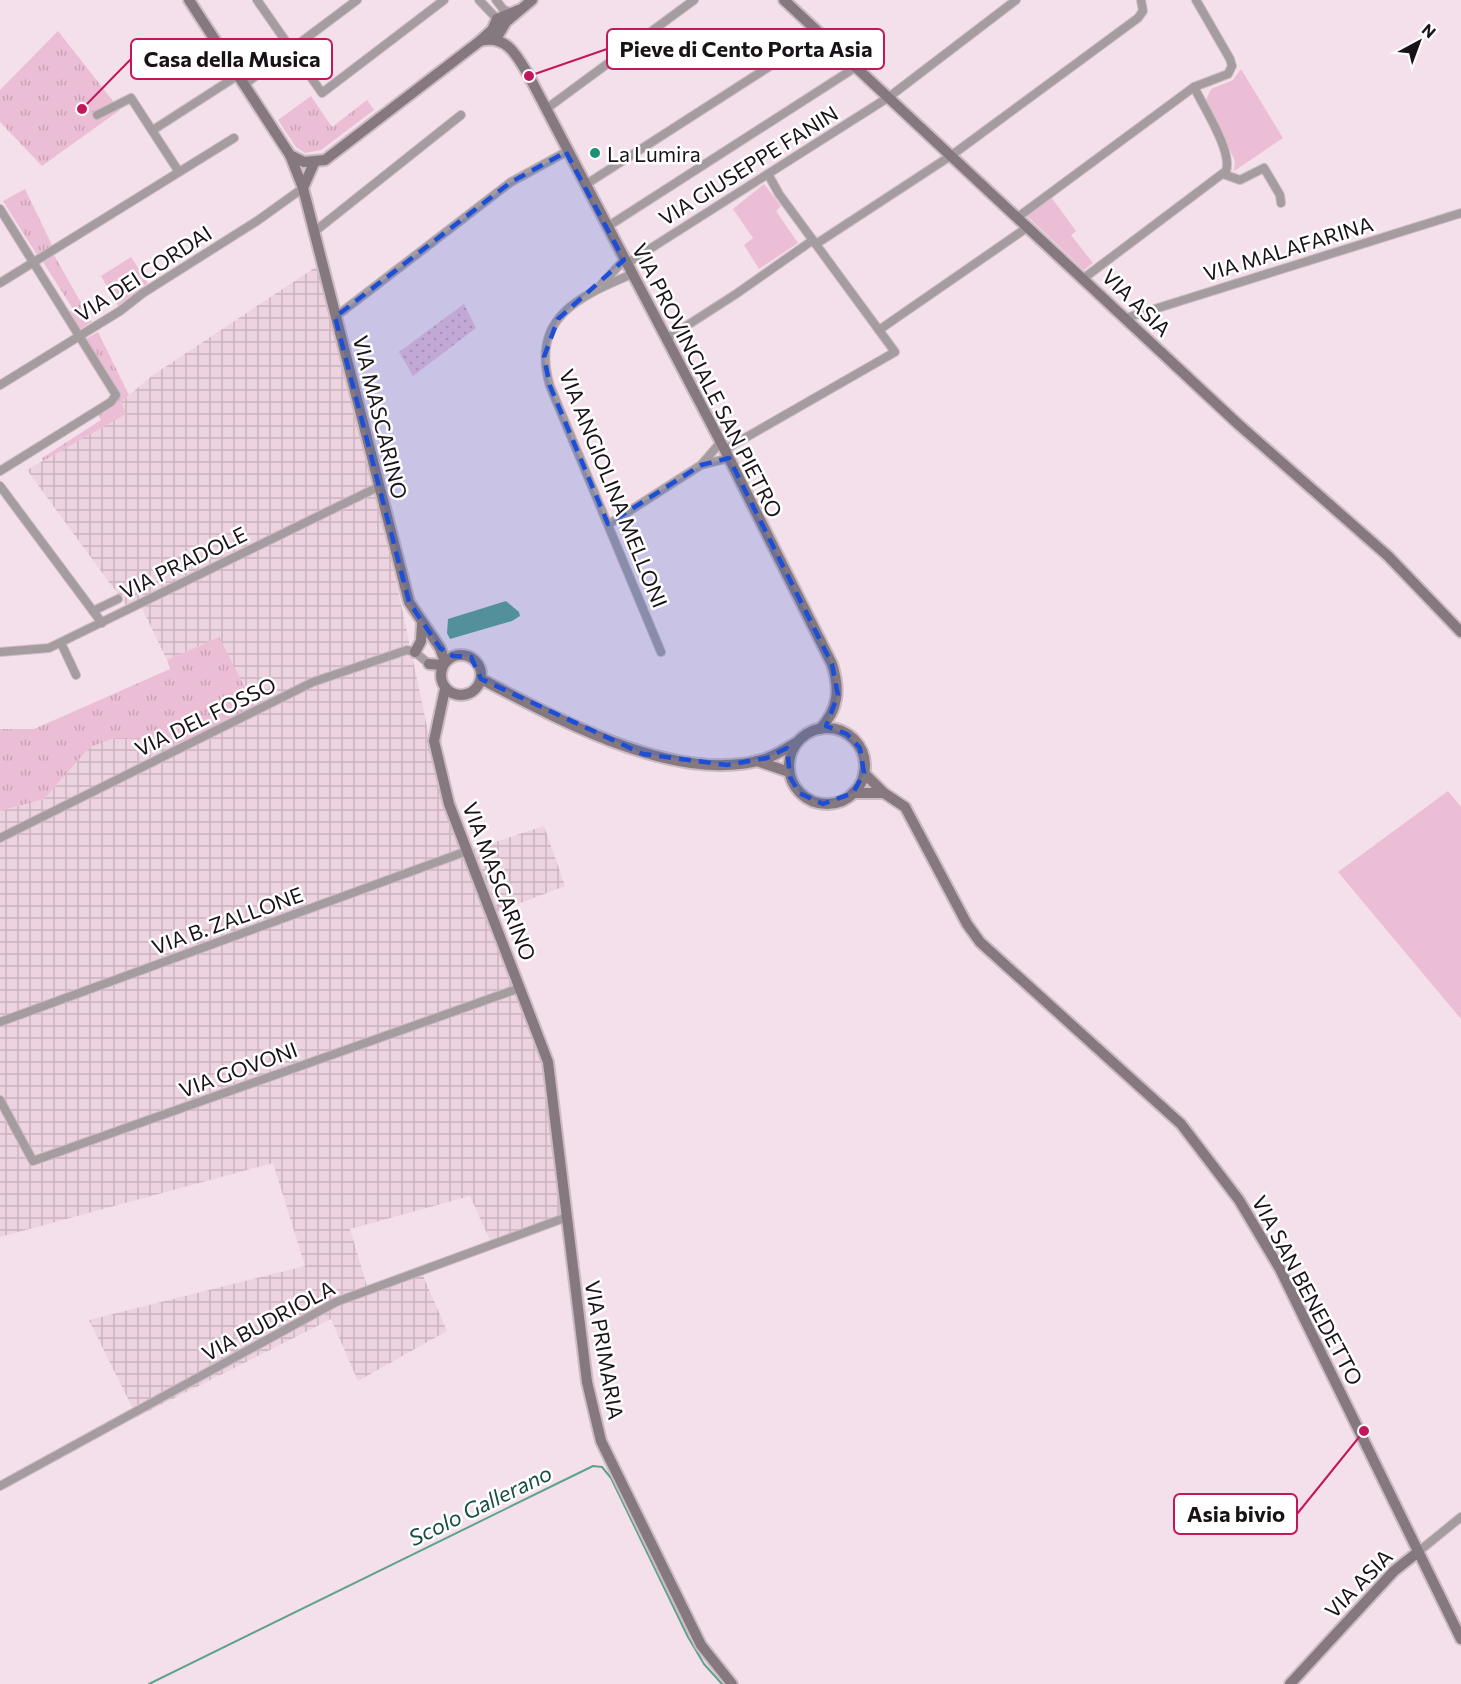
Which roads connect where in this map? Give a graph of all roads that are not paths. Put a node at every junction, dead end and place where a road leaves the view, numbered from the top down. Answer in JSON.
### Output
{"nodes":[{"id":1,"x":189,"y":0,"type":"edge"},
{"id":2,"x":257,"y":0,"type":"edge"},
{"id":3,"x":357,"y":0,"type":"edge"},
{"id":4,"x":444,"y":0,"type":"edge"},
{"id":5,"x":479,"y":0,"type":"edge"},
{"id":6,"x":496,"y":0,"type":"edge"},
{"id":7,"x":532,"y":0,"type":"edge"},
{"id":8,"x":693,"y":0,"type":"edge"},
{"id":9,"x":784,"y":0,"type":"edge"},
{"id":10,"x":1016,"y":0,"type":"edge"},
{"id":11,"x":1141,"y":0,"type":"edge"},
{"id":12,"x":1196,"y":0,"type":"edge"},
{"id":13,"x":347,"y":3,"type":"edge"},
{"id":14,"x":515,"y":11,"type":"junction"},
{"id":15,"x":498,"y":24,"type":"junction"},
{"id":16,"x":820,"y":34,"type":"junction"},
{"id":17,"x":496,"y":39,"type":"junction"},
{"id":18,"x":480,"y":41,"type":"junction"},
{"id":19,"x":291,"y":51,"type":"junction"},
{"id":20,"x":515,"y":52,"type":"junction"},
{"id":21,"x":856,"y":67,"type":"junction"},
{"id":22,"x":243,"y":79,"type":"junction"},
{"id":23,"x":1194,"y":87,"type":"junction"},
{"id":24,"x":889,"y":97,"type":"junction"},
{"id":25,"x":546,"y":110,"type":"junction"},
{"id":26,"x":97,"y":115,"type":"dead end"},
{"id":27,"x":461,"y":116,"type":"dead end"},
{"id":28,"x":153,"y":130,"type":"junction"},
{"id":29,"x":234,"y":138,"type":"dead end"},
{"id":30,"x":566,"y":152,"type":"junction"},
{"id":31,"x":290,"y":155,"type":"junction"},
{"id":32,"x":952,"y":155,"type":"junction"},
{"id":33,"x":314,"y":163,"type":"junction"},
{"id":34,"x":179,"y":172,"type":"junction"},
{"id":35,"x":768,"y":174,"type":"junction"},
{"id":36,"x":1223,"y":174,"type":"junction"},
{"id":37,"x":585,"y":185,"type":"junction"},
{"id":38,"x":303,"y":188,"type":"junction"},
{"id":39,"x":1281,"y":203,"type":"dead end"},
{"id":40,"x":0,"y":209,"type":"edge"},
{"id":41,"x":1461,"y":213,"type":"edge"},
{"id":42,"x":1018,"y":217,"type":"junction"},
{"id":43,"x":607,"y":227,"type":"junction"},
{"id":44,"x":1029,"y":227,"type":"junction"},
{"id":45,"x":314,"y":232,"type":"junction"},
{"id":46,"x":814,"y":242,"type":"junction"},
{"id":47,"x":34,"y":262,"type":"junction"},
{"id":48,"x":628,"y":266,"type":"junction"},
{"id":49,"x":1084,"y":278,"type":"junction"},
{"id":50,"x":0,"y":283,"type":"edge"},
{"id":51,"x":600,"y":286,"type":"junction"},
{"id":52,"x":335,"y":317,"type":"junction"},
{"id":53,"x":1126,"y":318,"type":"junction"},
{"id":54,"x":879,"y":330,"type":"junction"},
{"id":55,"x":80,"y":336,"type":"junction"},
{"id":56,"x":666,"y":339,"type":"junction"},
{"id":57,"x":0,"y":385,"type":"edge"},
{"id":58,"x":724,"y":450,"type":"junction"},
{"id":59,"x":701,"y":465,"type":"junction"},
{"id":60,"x":0,"y":471,"type":"edge"},
{"id":61,"x":0,"y":486,"type":"edge"},
{"id":62,"x":378,"y":487,"type":"junction"},
{"id":63,"x":609,"y":524,"type":"junction"},
{"id":64,"x":118,"y":599,"type":"dead end"},
{"id":65,"x":93,"y":611,"type":"junction"},
{"id":66,"x":102,"y":623,"type":"junction"},
{"id":67,"x":422,"y":623,"type":"junction"},
{"id":68,"x":1461,"y":633,"type":"edge"},
{"id":69,"x":61,"y":643,"type":"junction"},
{"id":70,"x":0,"y":652,"type":"edge"},
{"id":71,"x":415,"y":652,"type":"junction"},
{"id":72,"x":661,"y":652,"type":"dead end"},
{"id":73,"x":429,"y":664,"type":"joint"},
{"id":74,"x":445,"y":664,"type":"junction"},
{"id":75,"x":76,"y":675,"type":"dead end"},
{"id":76,"x":479,"y":683,"type":"junction"},
{"id":77,"x":450,"y":691,"type":"junction"},
{"id":78,"x":836,"y":706,"type":"junction"},
{"id":79,"x":820,"y":729,"type":"junction"},
{"id":80,"x":847,"y":734,"type":"junction"},
{"id":81,"x":797,"y":742,"type":"junction"},
{"id":82,"x":757,"y":761,"type":"junction"},
{"id":83,"x":789,"y":772,"type":"junction"},
{"id":84,"x":864,"y":773,"type":"junction"},
{"id":85,"x":854,"y":793,"type":"junction"},
{"id":86,"x":884,"y":793,"type":"junction"},
{"id":87,"x":0,"y":838,"type":"edge"},
{"id":88,"x":467,"y":851,"type":"junction"},
{"id":89,"x":520,"y":988,"type":"junction"},
{"id":90,"x":0,"y":1022,"type":"edge"},
{"id":91,"x":548,"y":1062,"type":"joint"},
{"id":92,"x":0,"y":1100,"type":"edge"},
{"id":93,"x":567,"y":1217,"type":"junction"},
{"id":94,"x":0,"y":1486,"type":"edge"},
{"id":95,"x":1461,"y":1517,"type":"edge"},
{"id":96,"x":1418,"y":1552,"type":"junction"},
{"id":97,"x":1461,"y":1639,"type":"edge"},
{"id":98,"x":732,"y":1684,"type":"edge"},
{"id":99,"x":1290,"y":1684,"type":"edge"}],
"edges":[{"from":1,"to":22,"type":"street","name":"VIA MASCARINO"},
{"from":2,"to":19,"type":"street"},
{"from":3,"to":13,"type":"street"},
{"from":4,"to":19,"type":"street"},
{"from":5,"to":15,"type":"street"},
{"from":6,"to":14,"type":"street"},
{"from":6,"to":15,"type":"street"},
{"from":7,"to":14,"type":"street"},
{"from":8,"to":25,"type":"street"},
{"from":9,"to":16,"type":"street","name":"VIA ASIA"},
{"from":10,"to":24,"type":"street","name":"VIA GIUSEPPE FANIN"},
{"from":11,"to":32,"type":"street"},
{"from":12,"to":23,"type":"street"},
{"from":13,"to":19,"type":"street"},
{"from":14,"to":15,"type":"street"},
{"from":15,"to":17,"type":"street"},
{"from":15,"to":18,"type":"street"},
{"from":15,"to":20,"type":"street","name":"VIA PROVINCIALE SAN PIETRO"},
{"from":16,"to":21,"type":"street","name":"VIA ASIA"},
{"from":16,"to":37,"type":"street"},
{"from":17,"to":18,"type":"street"},
{"from":17,"to":20,"type":"street"},
{"from":18,"to":33,"type":"street"},
{"from":19,"to":22,"type":"street"},
{"from":20,"to":25,"type":"street","name":"VIA PROVINCIALE SAN PIETRO"},
{"from":21,"to":24,"type":"street","name":"VIA ASIA"},
{"from":21,"to":43,"type":"street"},
{"from":22,"to":28,"type":"street"},
{"from":22,"to":31,"type":"street","name":"VIA MASCARINO"},
{"from":23,"to":36,"type":"street"},
{"from":23,"to":42,"type":"street"},
{"from":24,"to":32,"type":"street","name":"VIA ASIA"},
{"from":24,"to":35,"type":"street","name":"VIA GIUSEPPE FANIN"},
{"from":25,"to":30,"type":"street","name":"VIA PROVINCIALE SAN PIETRO"},
{"from":26,"to":28,"type":"street"},
{"from":27,"to":45,"type":"street"},
{"from":28,"to":34,"type":"street"},
{"from":29,"to":34,"type":"street"},
{"from":30,"to":37,"type":"street","name":"VIA PROVINCIALE SAN PIETRO"},
{"from":30,"to":52,"type":"street"},
{"from":31,"to":33,"type":"street"},
{"from":31,"to":38,"type":"street","name":"VIA MASCARINO"},
{"from":32,"to":42,"type":"street","name":"VIA ASIA"},
{"from":32,"to":46,"type":"street"},
{"from":33,"to":38,"type":"street"},
{"from":34,"to":47,"type":"street"},
{"from":35,"to":46,"type":"street"},
{"from":35,"to":48,"type":"street","name":"VIA GIUSEPPE FANIN"},
{"from":36,"to":39,"type":"street"},
{"from":36,"to":49,"type":"street"},
{"from":37,"to":43,"type":"street","name":"VIA PROVINCIALE SAN PIETRO"},
{"from":38,"to":45,"type":"street","name":"VIA MASCARINO"},
{"from":38,"to":55,"type":"street","name":"VIA DEI CORDAI"},
{"from":40,"to":47,"type":"street"},
{"from":41,"to":53,"type":"street","name":"VIA MALAFARINA"},
{"from":42,"to":44,"type":"street","name":"VIA ASIA"},
{"from":43,"to":48,"type":"street","name":"VIA PROVINCIALE SAN PIETRO"},
{"from":44,"to":49,"type":"street","name":"VIA ASIA"},
{"from":44,"to":54,"type":"street"},
{"from":45,"to":52,"type":"street","name":"VIA MASCARINO"},
{"from":46,"to":54,"type":"street"},
{"from":46,"to":56,"type":"street"},
{"from":47,"to":50,"type":"street"},
{"from":47,"to":55,"type":"street"},
{"from":48,"to":51,"type":"street","name":"VIA ANGIOLINA MELLONI"},
{"from":48,"to":51,"type":"street","name":"VIA ANGIOLINA MELLONI"},
{"from":48,"to":56,"type":"street","name":"VIA PROVINCIALE SAN PIETRO"},
{"from":49,"to":53,"type":"street","name":"VIA ASIA"},
{"from":51,"to":63,"type":"street","name":"VIA ANGIOLINA MELLONI"},
{"from":52,"to":62,"type":"street","name":"VIA MASCARINO"},
{"from":53,"to":68,"type":"street","name":"VIA ASIA"},
{"from":54,"to":58,"type":"street"},
{"from":55,"to":57,"type":"street","name":"VIA DEI CORDAI"},
{"from":55,"to":60,"type":"street"},
{"from":56,"to":58,"type":"street","name":"VIA PROVINCIALE SAN PIETRO"},
{"from":58,"to":59,"type":"street"},
{"from":58,"to":59,"type":"street"},
{"from":58,"to":78,"type":"street","name":"VIA PROVINCIALE SAN PIETRO"},
{"from":59,"to":63,"type":"street"},
{"from":61,"to":65,"type":"street"},
{"from":62,"to":66,"type":"street","name":"VIA PRADOLE"},
{"from":62,"to":67,"type":"street","name":"VIA MASCARINO"},
{"from":63,"to":72,"type":"street","name":"VIA ANGIOLINA MELLONI"},
{"from":64,"to":65,"type":"street"},
{"from":65,"to":66,"type":"street"},
{"from":66,"to":69,"type":"street","name":"VIA PRADOLE"},
{"from":67,"to":71,"type":"street"},
{"from":67,"to":74,"type":"street","name":"VIA MASCARINO"},
{"from":69,"to":70,"type":"street","name":"VIA PRADOLE"},
{"from":69,"to":75,"type":"street"},
{"from":71,"to":73,"type":"street"},
{"from":71,"to":87,"type":"street","name":"VIA DEL FOSSO"},
{"from":73,"to":74,"type":"street"},
{"from":74,"to":76,"type":"street"},
{"from":74,"to":77,"type":"street"},
{"from":76,"to":77,"type":"street"},
{"from":76,"to":82,"type":"street"},
{"from":77,"to":88,"type":"street","name":"VIA MASCARINO"},
{"from":78,"to":79,"type":"street"},
{"from":78,"to":80,"type":"street","name":"VIA PROVINCIALE SAN PIETRO"},
{"from":79,"to":80,"type":"street"},
{"from":79,"to":81,"type":"street"},
{"from":80,"to":84,"type":"street"},
{"from":81,"to":82,"type":"street"},
{"from":81,"to":83,"type":"street"},
{"from":82,"to":83,"type":"street"},
{"from":83,"to":85,"type":"street"},
{"from":84,"to":85,"type":"street"},
{"from":84,"to":86,"type":"street"},
{"from":85,"to":86,"type":"street"},
{"from":86,"to":96,"type":"street","name":"VIA SAN BENEDETTO"},
{"from":88,"to":89,"type":"street","name":"VIA MASCARINO"},
{"from":88,"to":90,"type":"street","name":"VIA B. ZALLONE"},
{"from":89,"to":91,"type":"street","name":"VIA MASCARINO"},
{"from":89,"to":92,"type":"street","name":"VIA GOVONI"},
{"from":91,"to":93,"type":"street","name":"VIA PRIMARIA"},
{"from":93,"to":94,"type":"street","name":"VIA BUDRIOLA"},
{"from":93,"to":98,"type":"street","name":"VIA PRIMARIA"},
{"from":95,"to":96,"type":"street","name":"VIA ASIA"},
{"from":96,"to":97,"type":"street","name":"VIA SAN BENEDETTO"},
{"from":96,"to":99,"type":"street","name":"VIA ASIA"}]}
